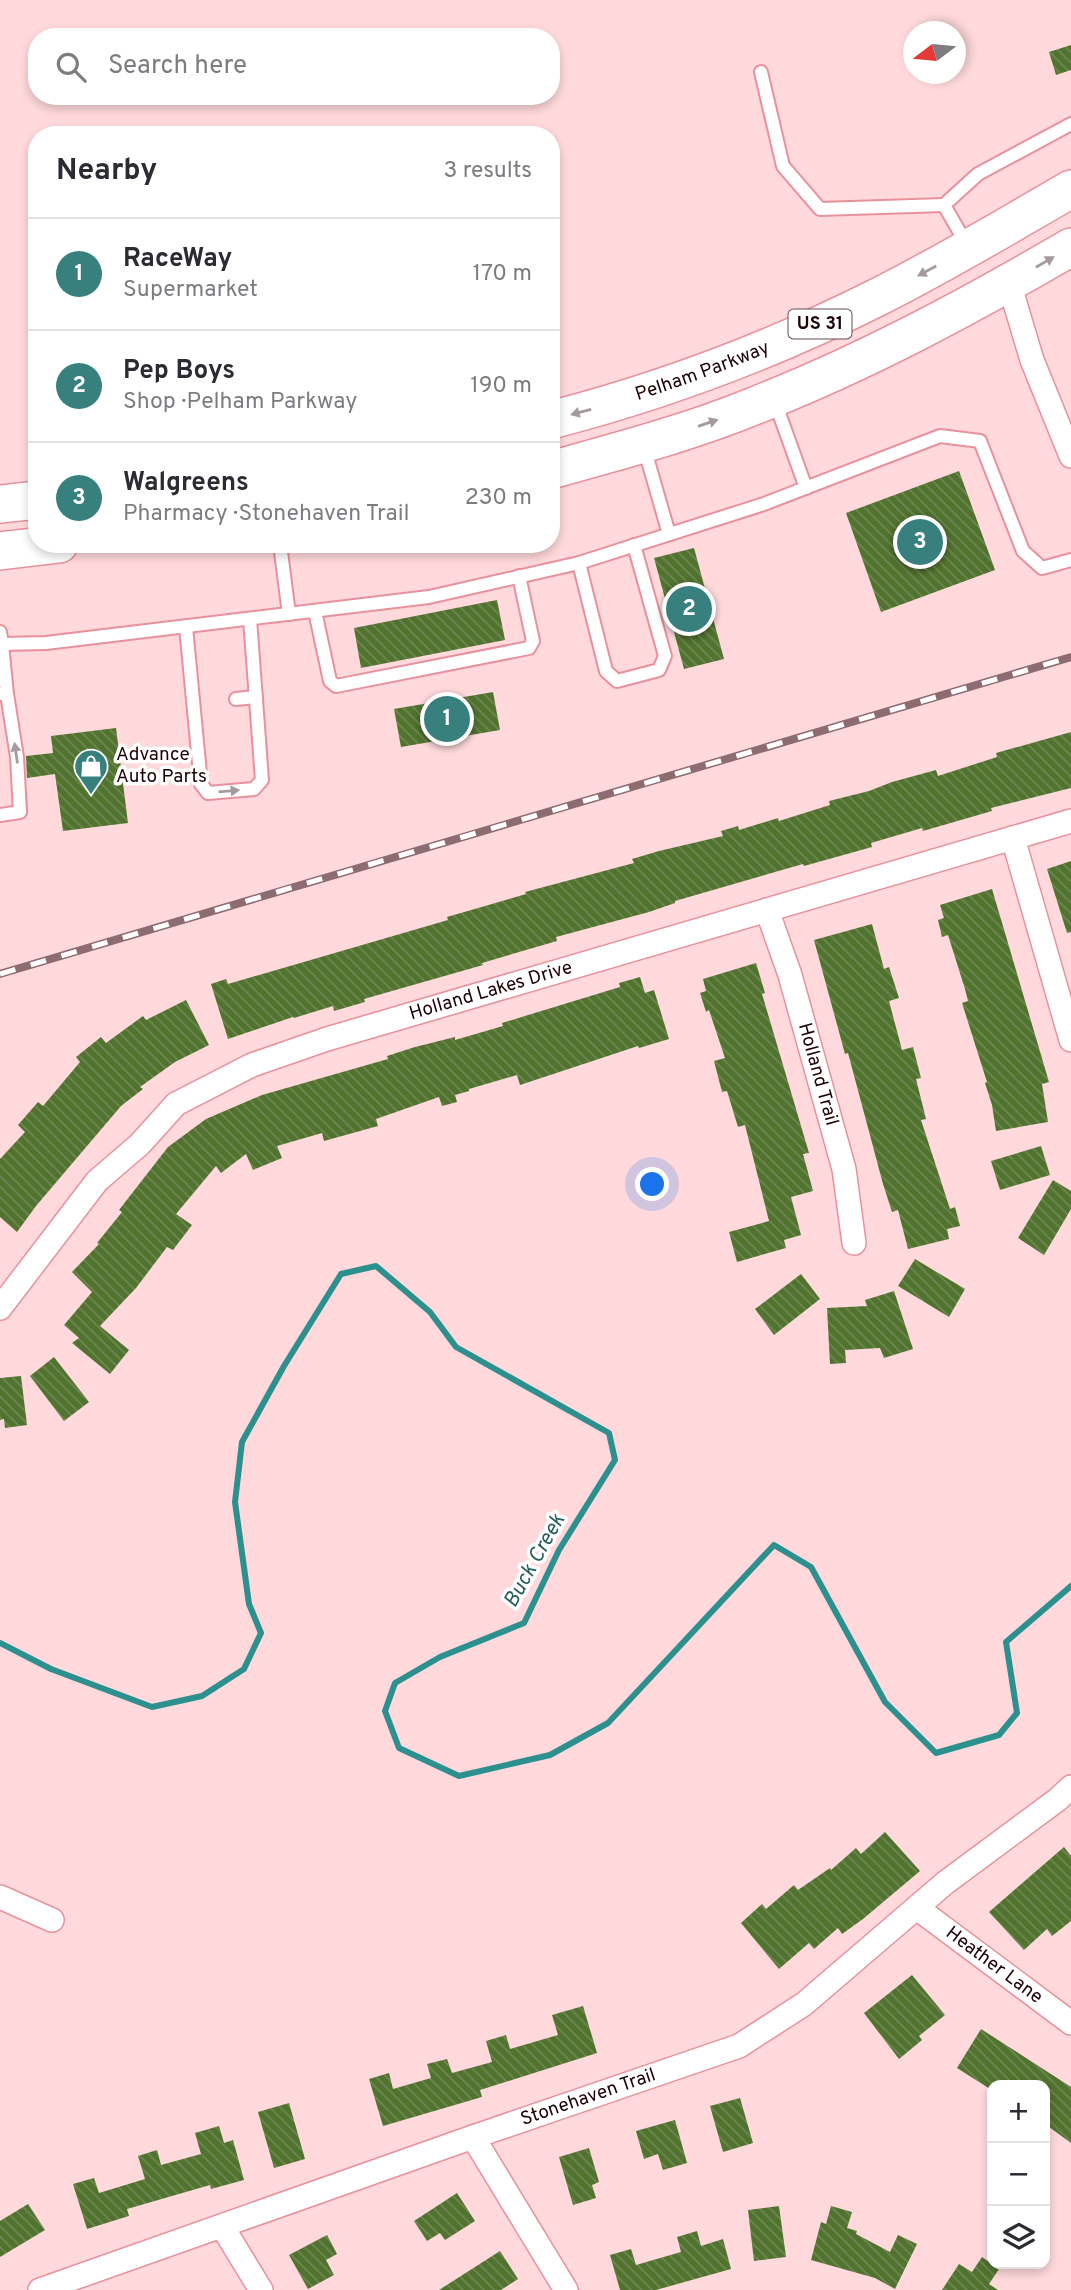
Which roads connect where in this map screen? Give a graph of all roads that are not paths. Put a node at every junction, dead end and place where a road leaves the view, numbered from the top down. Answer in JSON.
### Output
{"nodes":[{"id":1,"x":761,"y":72,"type":"dead end"},
{"id":2,"x":1071,"y":124,"type":"edge"},
{"id":3,"x":1071,"y":189,"type":"edge"},
{"id":4,"x":944,"y":205,"type":"junction"},
{"id":5,"x":978,"y":243,"type":"junction"},
{"id":6,"x":1071,"y":247,"type":"edge"},
{"id":7,"x":1009,"y":283,"type":"junction"},
{"id":8,"x":774,"y":398,"type":"junction"},
{"id":9,"x":622,"y":400,"type":"junction"},
{"id":10,"x":560,"y":417,"type":"edge"},
{"id":11,"x":639,"y":446,"type":"junction"},
{"id":12,"x":1071,"y":456,"type":"edge"},
{"id":13,"x":560,"y":468,"type":"edge"},
{"id":14,"x":806,"y":488,"type":"junction"},
{"id":15,"x":28,"y":501,"type":"edge"},
{"id":16,"x":0,"y":504,"type":"edge"},
{"id":17,"x":669,"y":534,"type":"junction"},
{"id":18,"x":634,"y":545,"type":"junction"},
{"id":19,"x":28,"y":548,"type":"edge"},
{"id":20,"x":0,"y":551,"type":"edge"},
{"id":21,"x":281,"y":553,"type":"edge"},
{"id":22,"x":1071,"y":560,"type":"edge"},
{"id":23,"x":579,"y":563,"type":"junction"},
{"id":24,"x":519,"y":576,"type":"junction"},
{"id":25,"x":315,"y":611,"type":"junction"},
{"id":26,"x":289,"y":614,"type":"junction"},
{"id":27,"x":250,"y":619,"type":"junction"},
{"id":28,"x":186,"y":627,"type":"junction"},
{"id":29,"x":1,"y":638,"type":"edge"},
{"id":30,"x":3,"y":694,"type":"edge"},
{"id":31,"x":256,"y":697,"type":"junction"},
{"id":32,"x":236,"y":699,"type":"dead end"},
{"id":33,"x":0,"y":815,"type":"edge"},
{"id":34,"x":1071,"y":821,"type":"edge"},
{"id":35,"x":1013,"y":838,"type":"junction"},
{"id":36,"x":767,"y":910,"type":"junction"},
{"id":37,"x":1071,"y":1040,"type":"edge"},
{"id":38,"x":854,"y":1243,"type":"dead end"},
{"id":39,"x":0,"y":1308,"type":"edge"},
{"id":40,"x":1071,"y":1787,"type":"edge"},
{"id":41,"x":0,"y":1897,"type":"edge"},
{"id":42,"x":917,"y":1908,"type":"junction"},
{"id":43,"x":52,"y":1920,"type":"dead end"},
{"id":44,"x":1071,"y":2023,"type":"edge"},
{"id":45,"x":473,"y":2137,"type":"junction"},
{"id":46,"x":222,"y":2226,"type":"junction"},
{"id":47,"x":40,"y":2290,"type":"edge"},
{"id":48,"x":261,"y":2290,"type":"edge"},
{"id":49,"x":566,"y":2290,"type":"edge"}],
"edges":[{"from":1,"to":4,"type":"lane"},
{"from":2,"to":4,"type":"lane"},
{"from":3,"to":5,"type":"main road","name":"Pelham Parkway","number":"US 31"},
{"from":4,"to":5,"type":"lane"},
{"from":5,"to":7,"type":"main road"},
{"from":5,"to":9,"type":"main road","name":"Pelham Parkway","number":"US 31","one_way":true},
{"from":7,"to":6,"type":"main road","number":"US 31","one_way":true},
{"from":7,"to":8,"type":"main road","number":"US 31"},
{"from":7,"to":12,"type":"street"},
{"from":11,"to":8,"type":"main road","number":"US 31","one_way":true},
{"from":8,"to":14,"type":"lane"},
{"from":9,"to":10,"type":"main road","name":"Pelham Parkway","number":"US 31","one_way":true},
{"from":9,"to":11,"type":"main road"},
{"from":11,"to":13,"type":"main road","number":"US 31"},
{"from":11,"to":17,"type":"lane"},
{"from":14,"to":17,"type":"lane"},
{"from":14,"to":22,"type":"lane"},
{"from":15,"to":16,"type":"main road"},
{"from":17,"to":18,"type":"lane"},
{"from":18,"to":23,"type":"lane"},
{"from":18,"to":23,"type":"lane"},
{"from":19,"to":20,"type":"main road"},
{"from":21,"to":26,"type":"lane"},
{"from":23,"to":24,"type":"lane"},
{"from":24,"to":25,"type":"lane"},
{"from":24,"to":25,"type":"lane"},
{"from":25,"to":26,"type":"lane"},
{"from":26,"to":27,"type":"lane"},
{"from":27,"to":28,"type":"lane"},
{"from":27,"to":31,"type":"lane"},
{"from":28,"to":29,"type":"lane"},
{"from":28,"to":31,"type":"lane","one_way":true},
{"from":29,"to":30,"type":"lane"},
{"from":33,"to":30,"type":"lane","one_way":true},
{"from":31,"to":32,"type":"lane"},
{"from":34,"to":35,"type":"street","name":"Holland Lakes Drive"},
{"from":35,"to":36,"type":"street","name":"Holland Lakes Drive"},
{"from":35,"to":37,"type":"street"},
{"from":36,"to":38,"type":"street","name":"Holland Trail"},
{"from":36,"to":39,"type":"street","name":"Holland Lakes Drive"},
{"from":40,"to":42,"type":"street","name":"Stonehaven Trail"},
{"from":41,"to":43,"type":"street"},
{"from":42,"to":44,"type":"street","name":"Heather Lane"},
{"from":42,"to":45,"type":"street","name":"Stonehaven Trail"},
{"from":45,"to":46,"type":"street","name":"Stonehaven Trail"},
{"from":45,"to":49,"type":"street"},
{"from":46,"to":47,"type":"street","name":"Stonehaven Trail"},
{"from":46,"to":48,"type":"street"}]}
